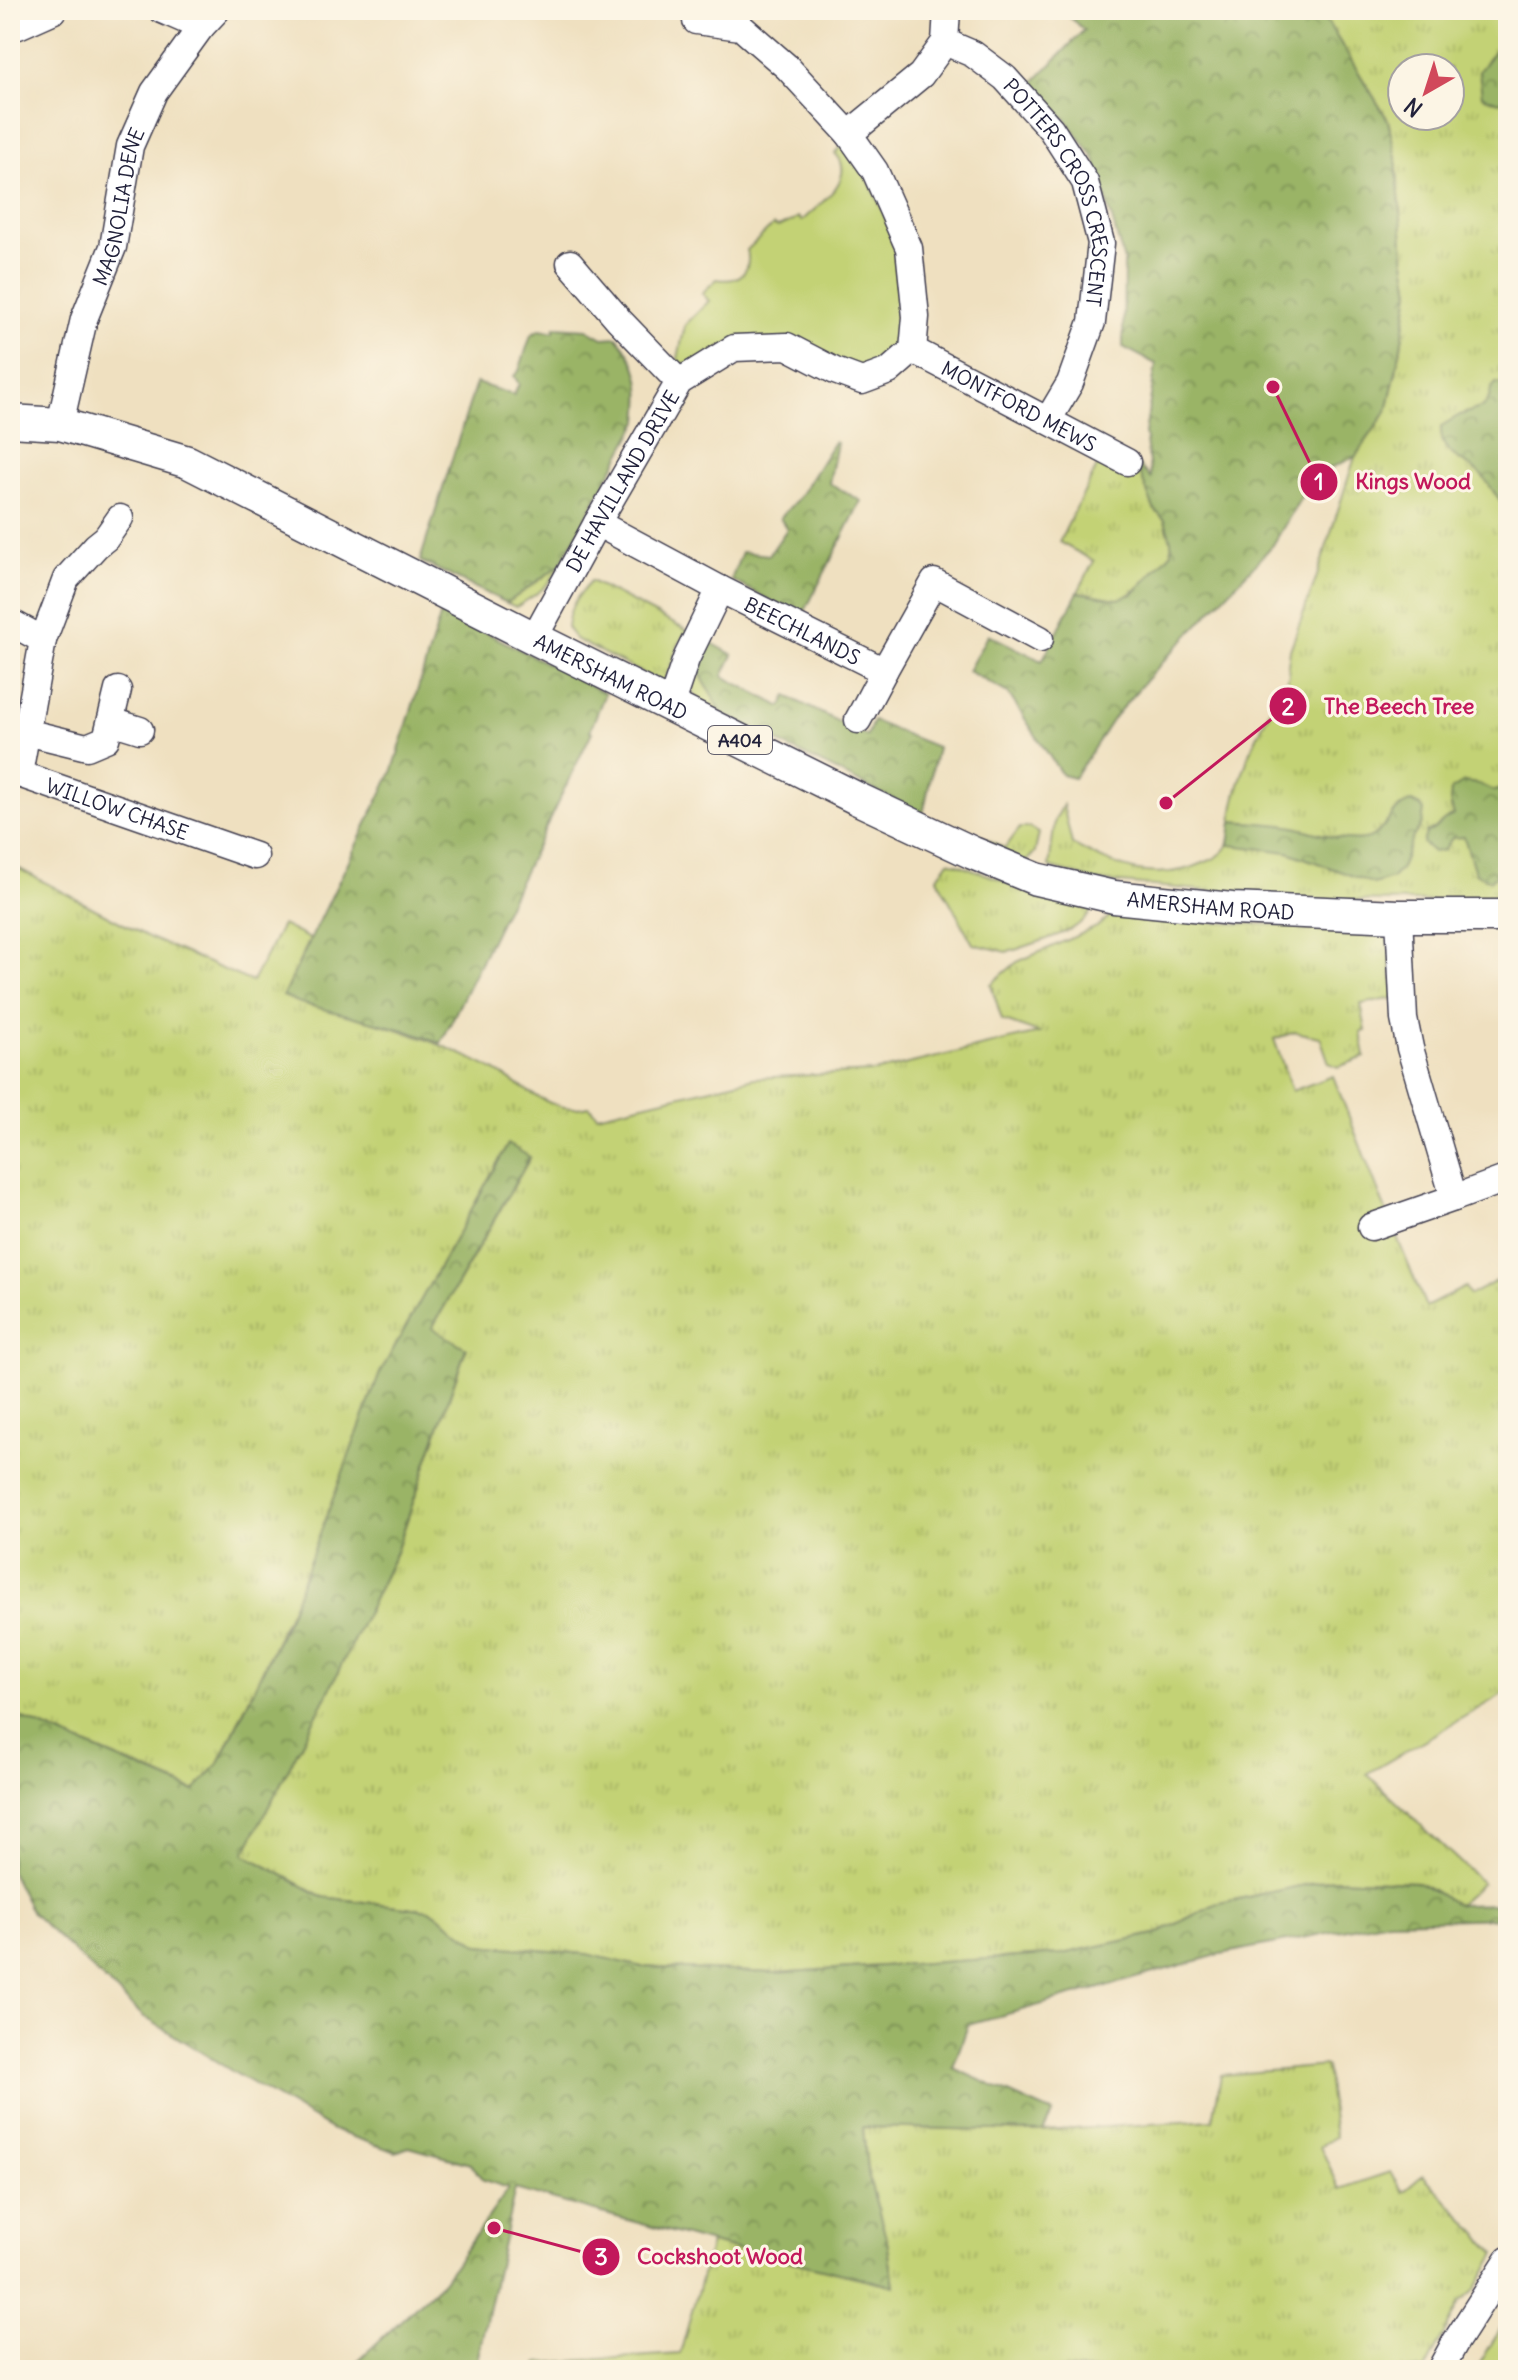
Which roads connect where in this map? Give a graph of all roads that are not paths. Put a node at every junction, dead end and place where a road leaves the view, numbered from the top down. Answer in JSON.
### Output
{"nodes":[{"id":1,"x":54,"y":10,"type":"edge"},
{"id":2,"x":162,"y":10,"type":"edge"},
{"id":3,"x":947,"y":10,"type":"edge"},
{"id":4,"x":209,"y":19,"type":"edge"},
{"id":5,"x":696,"y":21,"type":"dead end"},
{"id":6,"x":10,"y":27,"type":"edge"},
{"id":7,"x":945,"y":42,"type":"junction"},
{"id":8,"x":849,"y":134,"type":"junction"},
{"id":9,"x":570,"y":263,"type":"dead end"},
{"id":10,"x":913,"y":350,"type":"junction"},
{"id":11,"x":679,"y":382,"type":"junction"},
{"id":12,"x":1048,"y":420,"type":"junction"},
{"id":13,"x":10,"y":421,"type":"edge"},
{"id":14,"x":60,"y":424,"type":"junction"},
{"id":15,"x":1127,"y":462,"type":"dead end"},
{"id":16,"x":120,"y":518,"type":"dead end"},
{"id":17,"x":597,"y":523,"type":"junction"},
{"id":18,"x":720,"y":589,"type":"junction"},
{"id":19,"x":10,"y":622,"type":"edge"},
{"id":20,"x":534,"y":638,"type":"junction"},
{"id":21,"x":1040,"y":639,"type":"dead end"},
{"id":22,"x":43,"y":640,"type":"junction"},
{"id":23,"x":884,"y":671,"type":"junction"},
{"id":24,"x":118,"y":690,"type":"dead end"},
{"id":25,"x":670,"y":706,"type":"junction"},
{"id":26,"x":858,"y":720,"type":"dead end"},
{"id":27,"x":111,"y":721,"type":"junction"},
{"id":28,"x":140,"y":730,"type":"dead end"},
{"id":29,"x":26,"y":732,"type":"junction"},
{"id":30,"x":15,"y":773,"type":"edge"},
{"id":31,"x":255,"y":856,"type":"dead end"},
{"id":32,"x":1399,"y":916,"type":"junction"},
{"id":33,"x":1508,"y":916,"type":"edge"},
{"id":34,"x":1508,"y":1178,"type":"edge"},
{"id":35,"x":1454,"y":1198,"type":"junction"},
{"id":36,"x":1371,"y":1227,"type":"dead end"},
{"id":37,"x":1508,"y":2260,"type":"edge"},
{"id":38,"x":1440,"y":2370,"type":"edge"}],
"edges":[{"from":1,"to":6,"type":"street"},
{"from":2,"to":4,"type":"street"},
{"from":3,"to":7,"type":"street"},
{"from":4,"to":14,"type":"street","name":"MAGNOLIA DENE"},
{"from":5,"to":8,"type":"street"},
{"from":7,"to":8,"type":"street"},
{"from":7,"to":12,"type":"street","name":"POTTERS CROSS CRESCENT"},
{"from":8,"to":10,"type":"street"},
{"from":9,"to":11,"type":"street"},
{"from":10,"to":11,"type":"street","name":"DE HAVILLAND DRIVE"},
{"from":10,"to":12,"type":"street","name":"MONTFORD MEWS"},
{"from":11,"to":17,"type":"street","name":"DE HAVILLAND DRIVE"},
{"from":12,"to":15,"type":"street","name":"MONTFORD MEWS"},
{"from":13,"to":14,"type":"main road","name":"AMERSHAM ROAD","number":"A404"},
{"from":14,"to":20,"type":"main road","name":"AMERSHAM ROAD","number":"A404"},
{"from":16,"to":22,"type":"street","name":"WILLOW CHASE"},
{"from":17,"to":18,"type":"street","name":"BEECHLANDS"},
{"from":17,"to":20,"type":"street","name":"DE HAVILLAND DRIVE"},
{"from":18,"to":23,"type":"street","name":"BEECHLANDS"},
{"from":18,"to":25,"type":"street","name":"BEECHLANDS"},
{"from":19,"to":22,"type":"street"},
{"from":20,"to":25,"type":"main road","name":"AMERSHAM ROAD","number":"A404"},
{"from":21,"to":23,"type":"street","name":"BEECHLANDS"},
{"from":22,"to":29,"type":"street","name":"WILLOW CHASE"},
{"from":23,"to":26,"type":"street","name":"BEECHLANDS"},
{"from":24,"to":27,"type":"street"},
{"from":25,"to":32,"type":"main road","name":"AMERSHAM ROAD","number":"A404"},
{"from":27,"to":28,"type":"street"},
{"from":27,"to":29,"type":"street"},
{"from":29,"to":30,"type":"street","name":"WILLOW CHASE"},
{"from":30,"to":31,"type":"street","name":"WILLOW CHASE"},
{"from":32,"to":33,"type":"main road","name":"AMERSHAM ROAD","number":"A404"},
{"from":32,"to":35,"type":"street"},
{"from":34,"to":35,"type":"street"},
{"from":35,"to":36,"type":"street"},
{"from":37,"to":38,"type":"street"}]}
